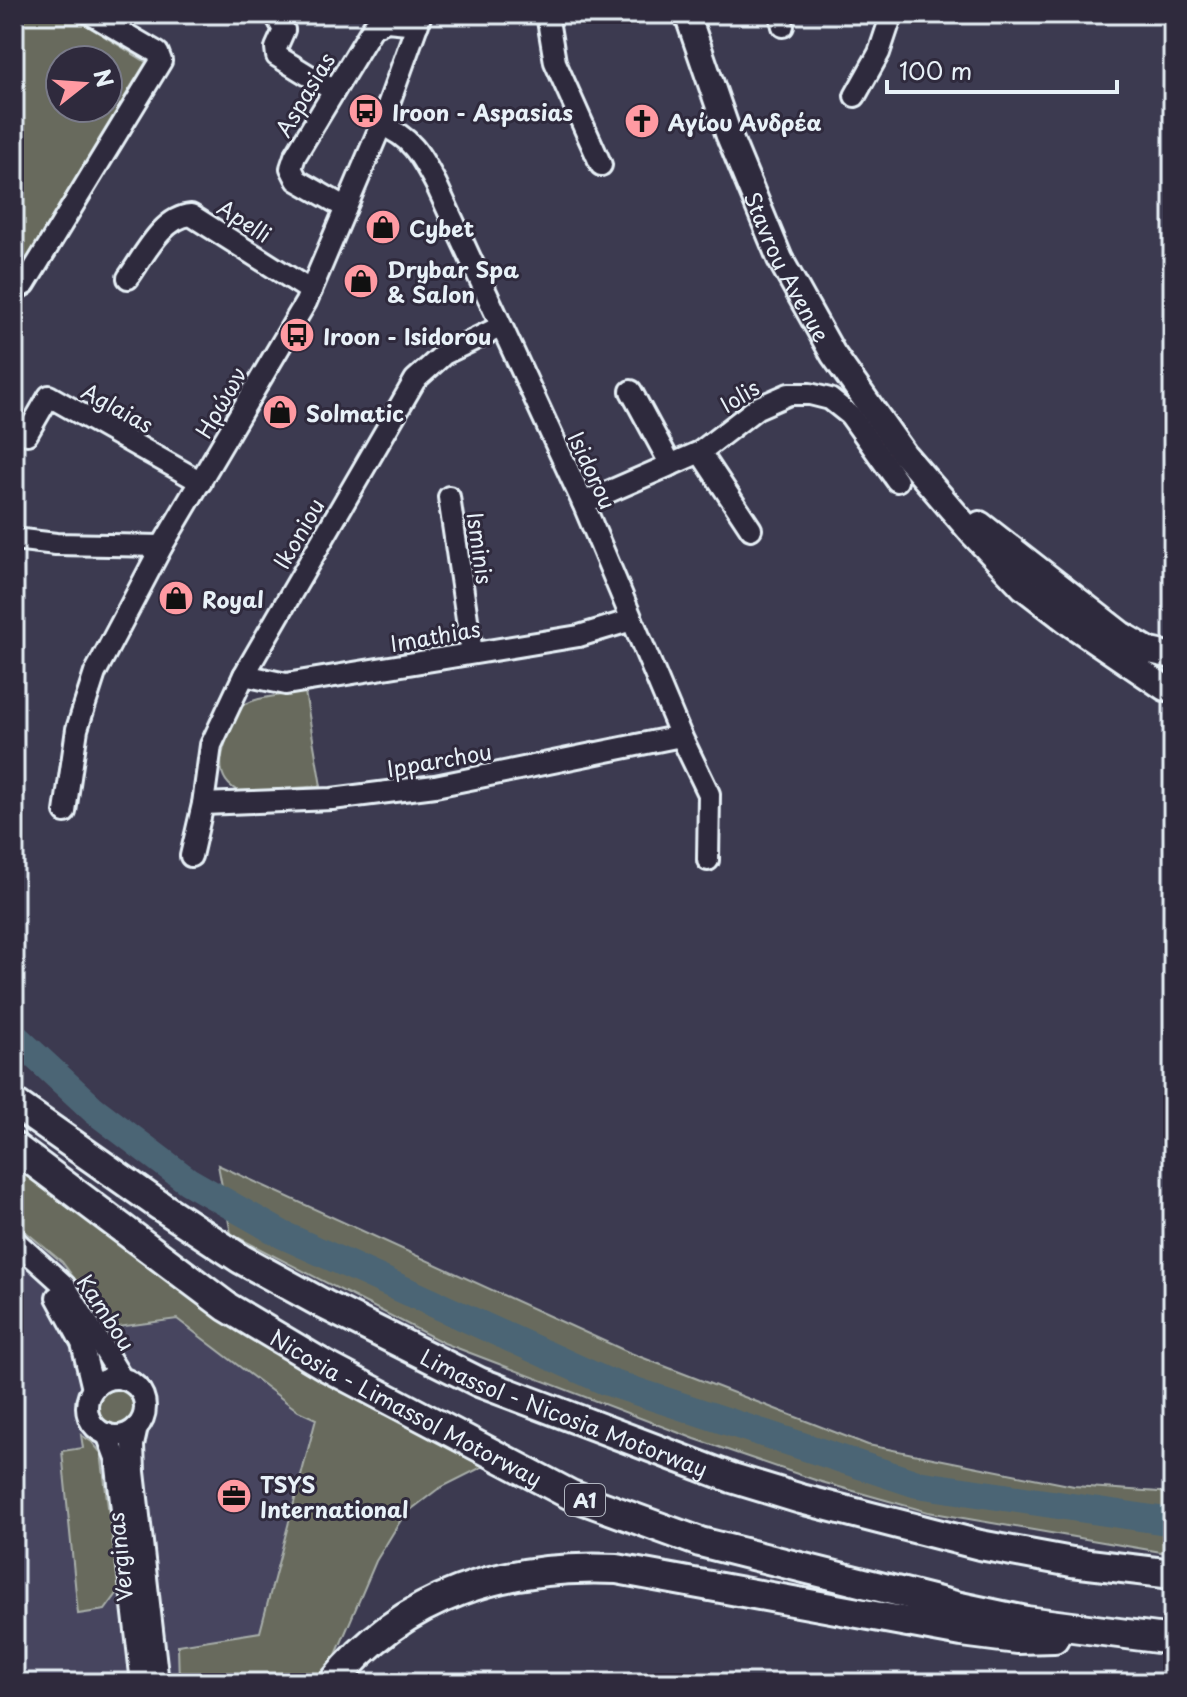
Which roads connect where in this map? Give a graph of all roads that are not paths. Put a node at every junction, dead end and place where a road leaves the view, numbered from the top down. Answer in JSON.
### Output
{"nodes":[{"id":1,"x":91,"y":14,"type":"edge"},
{"id":2,"x":275,"y":14,"type":"edge"},
{"id":3,"x":547,"y":14,"type":"edge"},
{"id":4,"x":667,"y":14,"type":"edge"},
{"id":5,"x":687,"y":14,"type":"edge"},
{"id":6,"x":892,"y":14,"type":"edge"},
{"id":7,"x":420,"y":19,"type":"edge"},
{"id":8,"x":697,"y":43,"type":"junction"},
{"id":9,"x":334,"y":91,"type":"junction"},
{"id":10,"x":855,"y":96,"type":"dead end"},
{"id":11,"x":381,"y":125,"type":"junction"},
{"id":12,"x":601,"y":165,"type":"dead end"},
{"id":13,"x":346,"y":208,"type":"junction"},
{"id":14,"x":128,"y":278,"type":"dead end"},
{"id":15,"x":20,"y":287,"type":"dead end"},
{"id":16,"x":311,"y":291,"type":"junction"},
{"id":17,"x":500,"y":327,"type":"junction"},
{"id":18,"x":631,"y":391,"type":"dead end"},
{"id":19,"x":27,"y":434,"type":"dead end"},
{"id":20,"x":700,"y":452,"type":"junction"},
{"id":21,"x":671,"y":465,"type":"junction"},
{"id":22,"x":897,"y":481,"type":"dead end"},
{"id":23,"x":201,"y":482,"type":"junction"},
{"id":24,"x":937,"y":490,"type":"junction"},
{"id":25,"x":449,"y":497,"type":"dead end"},
{"id":26,"x":583,"y":503,"type":"junction"},
{"id":27,"x":751,"y":529,"type":"dead end"},
{"id":28,"x":14,"y":539,"type":"edge"},
{"id":29,"x":162,"y":546,"type":"junction"},
{"id":30,"x":632,"y":620,"type":"junction"},
{"id":31,"x":472,"y":653,"type":"junction"},
{"id":32,"x":1173,"y":656,"type":"edge"},
{"id":33,"x":1173,"y":663,"type":"edge"},
{"id":34,"x":244,"y":675,"type":"junction"},
{"id":35,"x":1169,"y":695,"type":"edge"},
{"id":36,"x":681,"y":736,"type":"junction"},
{"id":37,"x":203,"y":804,"type":"junction"},
{"id":38,"x":65,"y":812,"type":"dead end"},
{"id":39,"x":191,"y":856,"type":"dead end"},
{"id":40,"x":708,"y":860,"type":"dead end"},
{"id":41,"x":14,"y":1103,"type":"edge"},
{"id":42,"x":14,"y":1147,"type":"edge"},
{"id":43,"x":14,"y":1240,"type":"edge"},
{"id":44,"x":14,"y":1251,"type":"edge"},
{"id":45,"x":122,"y":1379,"type":"junction"},
{"id":46,"x":93,"y":1389,"type":"junction"},
{"id":47,"x":137,"y":1427,"type":"junction"},
{"id":48,"x":107,"y":1434,"type":"junction"},
{"id":49,"x":1173,"y":1574,"type":"edge"},
{"id":50,"x":1110,"y":1633,"type":"junction"},
{"id":51,"x":1173,"y":1640,"type":"edge"},
{"id":52,"x":142,"y":1683,"type":"edge"},
{"id":53,"x":158,"y":1683,"type":"edge"},
{"id":54,"x":333,"y":1683,"type":"edge"}],
"edges":[{"from":1,"to":15,"type":"street"},
{"from":2,"to":9,"type":"street"},
{"from":3,"to":12,"type":"street"},
{"from":4,"to":8,"type":"main road"},
{"from":5,"to":8,"type":"main road","name":"Stavrou Avenue"},
{"from":6,"to":10,"type":"street"},
{"from":7,"to":9,"type":"street","name":"Aspasias"},
{"from":7,"to":11,"type":"street","name":"Ηρώων"},
{"from":8,"to":24,"type":"main road","name":"Stavrou Avenue"},
{"from":9,"to":13,"type":"street","name":"Aspasias"},
{"from":11,"to":13,"type":"street","name":"Ηρώων"},
{"from":11,"to":17,"type":"street","name":"Isidorou"},
{"from":13,"to":16,"type":"street","name":"Ηρώων"},
{"from":14,"to":16,"type":"street","name":"Apelli"},
{"from":16,"to":23,"type":"street","name":"Ηρώων"},
{"from":17,"to":26,"type":"street","name":"Isidorou"},
{"from":17,"to":34,"type":"street","name":"Ikoniou"},
{"from":18,"to":21,"type":"street"},
{"from":19,"to":23,"type":"street","name":"Aglaias"},
{"from":20,"to":21,"type":"street","name":"Iolis"},
{"from":20,"to":22,"type":"street","name":"Iolis"},
{"from":20,"to":27,"type":"street"},
{"from":21,"to":26,"type":"street","name":"Iolis"},
{"from":23,"to":29,"type":"street","name":"Ηρώων"},
{"from":24,"to":32,"type":"main road","name":"Stavrou Avenue"},
{"from":24,"to":35,"type":"main road","name":"Stavrou Avenue"},
{"from":25,"to":31,"type":"street","name":"Isminis"},
{"from":26,"to":30,"type":"street","name":"Isidorou"},
{"from":28,"to":29,"type":"street"},
{"from":29,"to":38,"type":"street","name":"Ηρώων"},
{"from":30,"to":31,"type":"street","name":"Imathias"},
{"from":30,"to":36,"type":"street","name":"Isidorou"},
{"from":31,"to":34,"type":"street","name":"Imathias"},
{"from":33,"to":35,"type":"main road"},
{"from":34,"to":37,"type":"street","name":"Ikoniou"},
{"from":36,"to":37,"type":"street","name":"Ipparchou"},
{"from":36,"to":40,"type":"street","name":"Isidorou"},
{"from":37,"to":39,"type":"street","name":"Ikoniou"},
{"from":41,"to":49,"type":"highway","name":"Limassol - Nicosia Motorway"},
{"from":42,"to":50,"type":"highway","name":"Nicosia - Limassol Motorway","number":"A1"},
{"from":43,"to":45,"type":"street","name":"Kambou"},
{"from":44,"to":46,"type":"street","name":"Kambou"},
{"from":45,"to":46,"type":"street"},
{"from":45,"to":47,"type":"street"},
{"from":46,"to":48,"type":"street"},
{"from":47,"to":48,"type":"street"},
{"from":47,"to":53,"type":"street","name":"Verginas"},
{"from":48,"to":52,"type":"street","name":"Verginas"},
{"from":50,"to":51,"type":"highway","name":"Nicosia - Limassol Motorway","number":"A1"},
{"from":50,"to":54,"type":"highway"}]}
